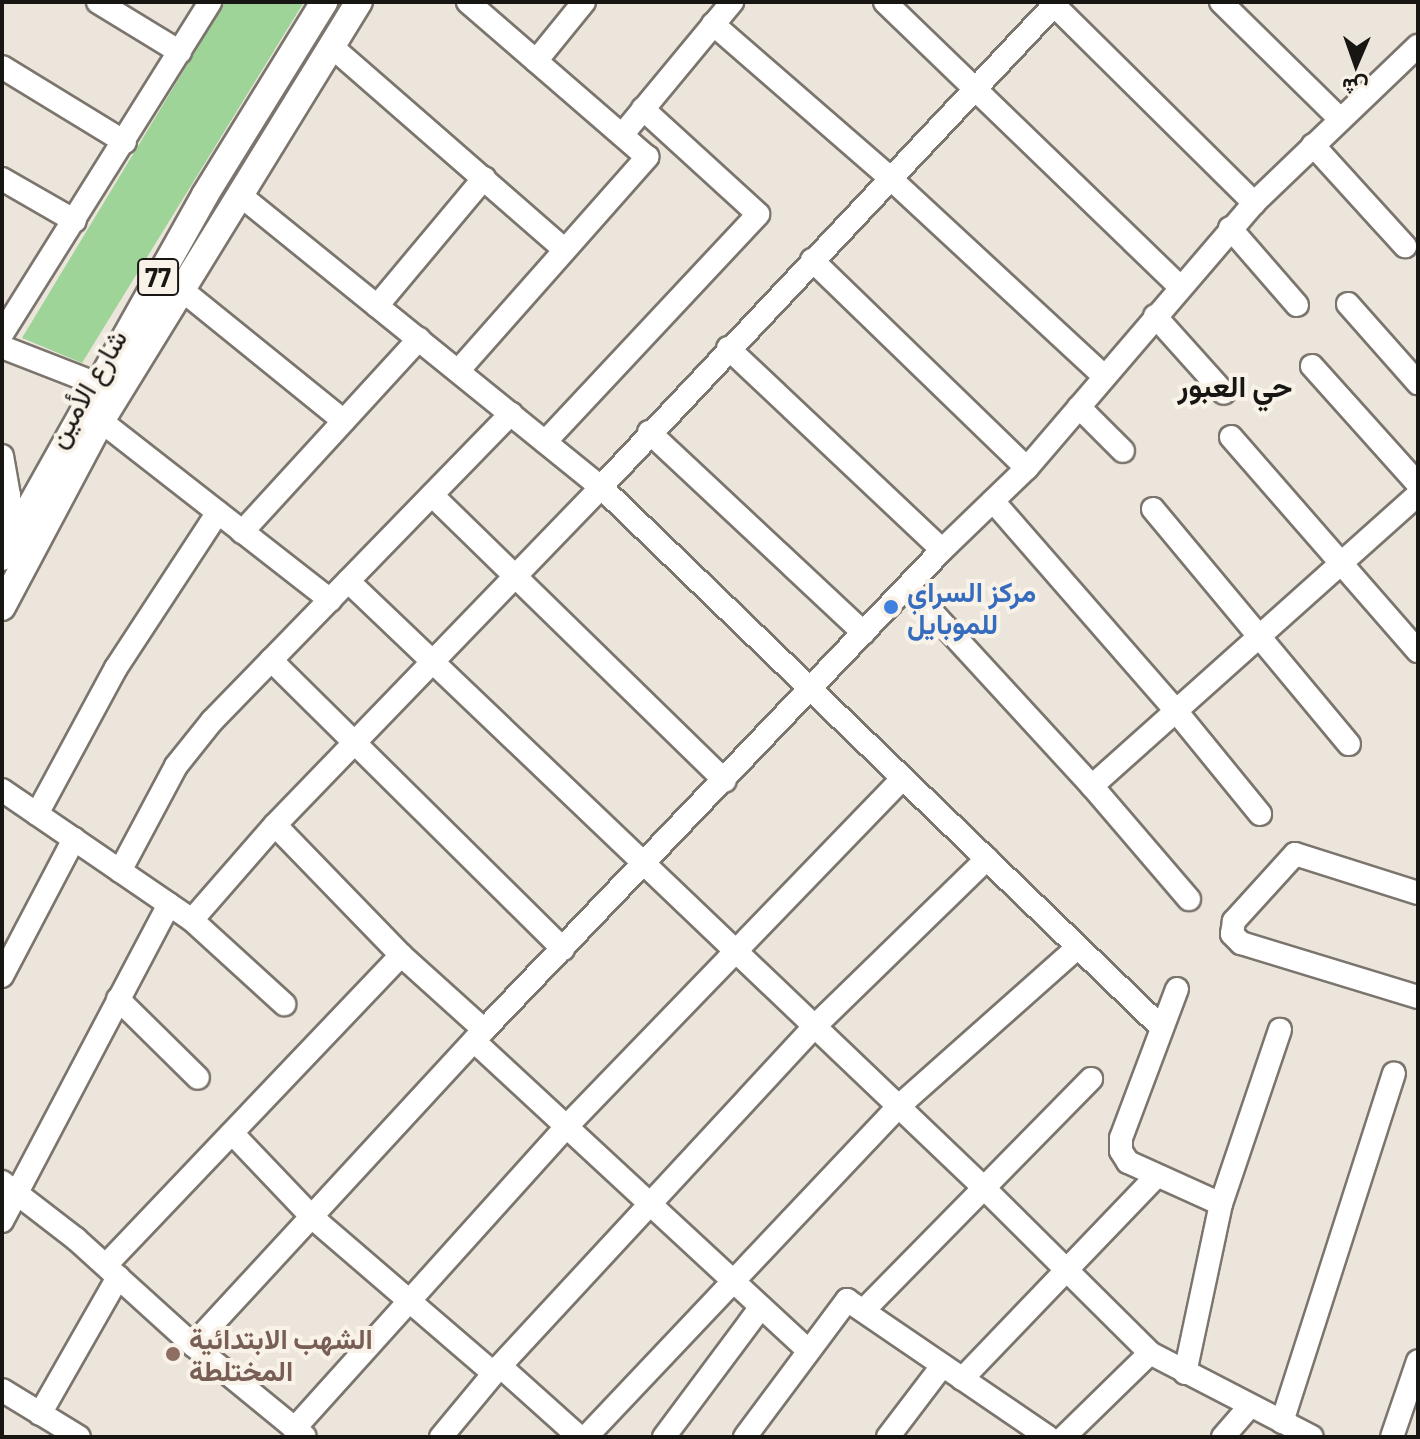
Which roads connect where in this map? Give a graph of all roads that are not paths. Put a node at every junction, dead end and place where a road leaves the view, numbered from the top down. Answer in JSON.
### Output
{"nodes":[{"id":1,"x":98,"y":2,"type":"edge"},
{"id":2,"x":210,"y":2,"type":"edge"},
{"id":3,"x":324,"y":2,"type":"edge"},
{"id":4,"x":359,"y":2,"type":"edge"},
{"id":5,"x":468,"y":2,"type":"edge"},
{"id":6,"x":584,"y":2,"type":"edge"},
{"id":7,"x":732,"y":2,"type":"edge"},
{"id":8,"x":885,"y":2,"type":"edge"},
{"id":9,"x":1221,"y":2,"type":"edge"},
{"id":10,"x":1054,"y":3,"type":"edge"},
{"id":11,"x":713,"y":24,"type":"junction"},
{"id":12,"x":331,"y":46,"type":"junction"},
{"id":13,"x":1418,"y":46,"type":"edge"},
{"id":14,"x":180,"y":52,"type":"junction"},
{"id":15,"x":536,"y":61,"type":"junction"},
{"id":16,"x":2,"y":67,"type":"edge"},
{"id":17,"x":974,"y":89,"type":"junction"},
{"id":18,"x":643,"y":109,"type":"junction"},
{"id":19,"x":1340,"y":119,"type":"junction"},
{"id":20,"x":622,"y":135,"type":"junction"},
{"id":21,"x":125,"y":142,"type":"junction"},
{"id":22,"x":1313,"y":145,"type":"junction"},
{"id":23,"x":484,"y":178,"type":"junction"},
{"id":24,"x":890,"y":178,"type":"junction"},
{"id":25,"x":2,"y":179,"type":"edge"},
{"id":26,"x":240,"y":195,"type":"junction"},
{"id":27,"x":1254,"y":203,"type":"junction"},
{"id":28,"x":75,"y":221,"type":"junction"},
{"id":29,"x":1230,"y":228,"type":"junction"},
{"id":30,"x":1405,"y":246,"type":"dead end"},
{"id":31,"x":565,"y":250,"type":"junction"},
{"id":32,"x":812,"y":260,"type":"junction"},
{"id":33,"x":1180,"y":287,"type":"junction"},
{"id":34,"x":182,"y":290,"type":"junction"},
{"id":35,"x":1348,"y":304,"type":"dead end"},
{"id":36,"x":1297,"y":305,"type":"dead end"},
{"id":37,"x":377,"y":306,"type":"junction"},
{"id":38,"x":1155,"y":316,"type":"junction"},
{"id":39,"x":2,"y":334,"type":"edge"},
{"id":40,"x":419,"y":339,"type":"junction"},
{"id":41,"x":2,"y":347,"type":"edge"},
{"id":42,"x":728,"y":348,"type":"junction"},
{"id":43,"x":1312,"y":366,"type":"dead end"},
{"id":44,"x":458,"y":371,"type":"junction"},
{"id":45,"x":1104,"y":376,"type":"junction"},
{"id":46,"x":1418,"y":383,"type":"edge"},
{"id":47,"x":97,"y":384,"type":"junction"},
{"id":48,"x":1224,"y":393,"type":"dead end"},
{"id":49,"x":1079,"y":407,"type":"junction"},
{"id":50,"x":511,"y":414,"type":"junction"},
{"id":51,"x":92,"y":416,"type":"junction"},
{"id":52,"x":344,"y":421,"type":"junction"},
{"id":53,"x":649,"y":432,"type":"junction"},
{"id":54,"x":1231,"y":437,"type":"dead end"},
{"id":55,"x":545,"y":442,"type":"junction"},
{"id":56,"x":1123,"y":451,"type":"dead end"},
{"id":57,"x":2,"y":456,"type":"edge"},
{"id":58,"x":1027,"y":468,"type":"junction"},
{"id":59,"x":1418,"y":484,"type":"edge"},
{"id":60,"x":601,"y":487,"type":"junction"},
{"id":61,"x":432,"y":495,"type":"junction"},
{"id":62,"x":1418,"y":495,"type":"edge"},
{"id":63,"x":993,"y":501,"type":"junction"},
{"id":64,"x":1153,"y":509,"type":"dead end"},
{"id":65,"x":218,"y":512,"type":"junction"},
{"id":66,"x":242,"y":532,"type":"junction"},
{"id":67,"x":5,"y":550,"type":"edge"},
{"id":68,"x":942,"y":550,"type":"junction"},
{"id":69,"x":1339,"y":565,"type":"junction"},
{"id":70,"x":513,"y":574,"type":"junction"},
{"id":71,"x":348,"y":581,"type":"junction"},
{"id":72,"x":909,"y":587,"type":"junction"},
{"id":73,"x":330,"y":600,"type":"junction"},
{"id":74,"x":2,"y":607,"type":"edge"},
{"id":75,"x":864,"y":633,"type":"junction"},
{"id":76,"x":1260,"y":636,"type":"junction"},
{"id":77,"x":1418,"y":651,"type":"edge"},
{"id":78,"x":432,"y":659,"type":"junction"},
{"id":79,"x":271,"y":660,"type":"junction"},
{"id":80,"x":811,"y":689,"type":"junction"},
{"id":81,"x":1176,"y":711,"type":"junction"},
{"id":82,"x":354,"y":742,"type":"junction"},
{"id":83,"x":1349,"y":744,"type":"dead end"},
{"id":84,"x":903,"y":778,"type":"junction"},
{"id":85,"x":725,"y":781,"type":"junction"},
{"id":86,"x":1092,"y":786,"type":"junction"},
{"id":87,"x":2,"y":790,"type":"edge"},
{"id":88,"x":37,"y":814,"type":"junction"},
{"id":89,"x":1260,"y":814,"type":"dead end"},
{"id":90,"x":275,"y":825,"type":"junction"},
{"id":91,"x":74,"y":839,"type":"junction"},
{"id":92,"x":987,"y":859,"type":"junction"},
{"id":93,"x":644,"y":865,"type":"junction"},
{"id":94,"x":120,"y":871,"type":"junction"},
{"id":95,"x":1418,"y":893,"type":"edge"},
{"id":96,"x":1189,"y":899,"type":"dead end"},
{"id":97,"x":169,"y":904,"type":"junction"},
{"id":98,"x":192,"y":920,"type":"junction"},
{"id":99,"x":1078,"y":947,"type":"junction"},
{"id":100,"x":563,"y":949,"type":"junction"},
{"id":101,"x":735,"y":951,"type":"junction"},
{"id":102,"x":401,"y":955,"type":"junction"},
{"id":103,"x":2,"y":976,"type":"edge"},
{"id":104,"x":1177,"y":989,"type":"dead end"},
{"id":105,"x":1418,"y":997,"type":"edge"},
{"id":106,"x":118,"y":999,"type":"junction"},
{"id":107,"x":284,"y":1004,"type":"dead end"},
{"id":108,"x":815,"y":1026,"type":"junction"},
{"id":109,"x":1162,"y":1028,"type":"junction"},
{"id":110,"x":1280,"y":1030,"type":"dead end"},
{"id":111,"x":479,"y":1036,"type":"junction"},
{"id":112,"x":1394,"y":1074,"type":"dead end"},
{"id":113,"x":198,"y":1078,"type":"dead end"},
{"id":114,"x":1091,"y":1079,"type":"dead end"},
{"id":115,"x":899,"y":1106,"type":"junction"},
{"id":116,"x":566,"y":1127,"type":"junction"},
{"id":117,"x":232,"y":1133,"type":"junction"},
{"id":118,"x":1157,"y":1176,"type":"junction"},
{"id":119,"x":9,"y":1187,"type":"edge"},
{"id":120,"x":984,"y":1188,"type":"junction"},
{"id":121,"x":649,"y":1204,"type":"junction"},
{"id":122,"x":1221,"y":1204,"type":"junction"},
{"id":123,"x":313,"y":1218,"type":"junction"},
{"id":124,"x":2,"y":1221,"type":"edge"},
{"id":125,"x":112,"y":1271,"type":"junction"},
{"id":126,"x":1069,"y":1271,"type":"junction"},
{"id":127,"x":732,"y":1281,"type":"junction"},
{"id":128,"x":409,"y":1301,"type":"junction"},
{"id":129,"x":761,"y":1307,"type":"junction"},
{"id":130,"x":864,"y":1310,"type":"junction"},
{"id":131,"x":193,"y":1345,"type":"junction"},
{"id":132,"x":809,"y":1351,"type":"junction"},
{"id":133,"x":1150,"y":1353,"type":"junction"},
{"id":134,"x":1418,"y":1361,"type":"edge"},
{"id":135,"x":942,"y":1366,"type":"junction"},
{"id":136,"x":497,"y":1369,"type":"junction"},
{"id":137,"x":1185,"y":1373,"type":"junction"},
{"id":138,"x":962,"y":1379,"type":"junction"},
{"id":139,"x":2,"y":1390,"type":"edge"},
{"id":140,"x":1250,"y":1406,"type":"junction"},
{"id":141,"x":40,"y":1414,"type":"junction"},
{"id":142,"x":1282,"y":1422,"type":"junction"},
{"id":143,"x":300,"y":1433,"type":"edge"},
{"id":144,"x":1040,"y":1435,"type":"edge"},
{"id":145,"x":79,"y":1437,"type":"edge"},
{"id":146,"x":441,"y":1437,"type":"edge"},
{"id":147,"x":579,"y":1437,"type":"edge"},
{"id":148,"x":586,"y":1437,"type":"edge"},
{"id":149,"x":664,"y":1437,"type":"edge"},
{"id":150,"x":745,"y":1437,"type":"edge"},
{"id":151,"x":888,"y":1437,"type":"edge"},
{"id":152,"x":1064,"y":1437,"type":"edge"},
{"id":153,"x":1223,"y":1437,"type":"edge"},
{"id":154,"x":1312,"y":1437,"type":"edge"},
{"id":155,"x":1392,"y":1437,"type":"edge"}],
"edges":[{"from":1,"to":14,"type":"street"},
{"from":2,"to":14,"type":"street"},
{"from":3,"to":47,"type":"main road","name":"شارع الأمين","number":"77"},
{"from":4,"to":12,"type":"main road","name":"شارع الأمين","number":"77"},
{"from":5,"to":15,"type":"street"},
{"from":6,"to":15,"type":"street"},
{"from":7,"to":11,"type":"street"},
{"from":8,"to":17,"type":"street"},
{"from":9,"to":19,"type":"street"},
{"from":10,"to":17,"type":"street"},
{"from":10,"to":27,"type":"street"},
{"from":11,"to":18,"type":"street"},
{"from":11,"to":24,"type":"street"},
{"from":12,"to":23,"type":"street"},
{"from":12,"to":26,"type":"main road","name":"شارع الأمين","number":"77"},
{"from":13,"to":19,"type":"street"},
{"from":14,"to":21,"type":"street"},
{"from":15,"to":20,"type":"street"},
{"from":16,"to":21,"type":"street"},
{"from":17,"to":24,"type":"street"},
{"from":17,"to":33,"type":"street"},
{"from":18,"to":20,"type":"street"},
{"from":18,"to":55,"type":"street"},
{"from":19,"to":22,"type":"street"},
{"from":20,"to":31,"type":"street"},
{"from":21,"to":28,"type":"street"},
{"from":22,"to":27,"type":"street"},
{"from":22,"to":30,"type":"street"},
{"from":23,"to":31,"type":"street"},
{"from":23,"to":37,"type":"street"},
{"from":24,"to":32,"type":"street"},
{"from":24,"to":45,"type":"street"},
{"from":25,"to":28,"type":"street"},
{"from":26,"to":34,"type":"main road","name":"شارع الأمين","number":"77"},
{"from":26,"to":37,"type":"street"},
{"from":27,"to":29,"type":"street"},
{"from":28,"to":39,"type":"street"},
{"from":29,"to":33,"type":"street"},
{"from":29,"to":36,"type":"street"},
{"from":31,"to":44,"type":"street"},
{"from":32,"to":42,"type":"street"},
{"from":32,"to":58,"type":"street"},
{"from":33,"to":38,"type":"street"},
{"from":34,"to":51,"type":"main road","name":"شارع الأمين","number":"77"},
{"from":34,"to":52,"type":"street"},
{"from":35,"to":46,"type":"street"},
{"from":37,"to":40,"type":"street"},
{"from":38,"to":45,"type":"street"},
{"from":38,"to":48,"type":"street"},
{"from":40,"to":44,"type":"street"},
{"from":40,"to":52,"type":"street"},
{"from":41,"to":47,"type":"street"},
{"from":42,"to":53,"type":"street"},
{"from":42,"to":68,"type":"street"},
{"from":43,"to":59,"type":"street"},
{"from":44,"to":50,"type":"street"},
{"from":45,"to":49,"type":"street"},
{"from":47,"to":51,"type":"main road","name":"شارع الأمين","number":"77"},
{"from":49,"to":56,"type":"street"},
{"from":49,"to":58,"type":"street"},
{"from":50,"to":55,"type":"street"},
{"from":50,"to":61,"type":"street"},
{"from":51,"to":65,"type":"street"},
{"from":51,"to":67,"type":"main road","name":"شارع الأمين","number":"77"},
{"from":51,"to":74,"type":"main road","name":"شارع الأمين","number":"77"},
{"from":52,"to":66,"type":"street"},
{"from":53,"to":60,"type":"street"},
{"from":53,"to":75,"type":"street"},
{"from":54,"to":69,"type":"street"},
{"from":55,"to":60,"type":"street"},
{"from":57,"to":67,"type":"street"},
{"from":58,"to":63,"type":"street"},
{"from":60,"to":70,"type":"street"},
{"from":60,"to":80,"type":"street"},
{"from":61,"to":70,"type":"street"},
{"from":61,"to":71,"type":"street"},
{"from":62,"to":69,"type":"street"},
{"from":63,"to":68,"type":"street"},
{"from":63,"to":81,"type":"street"},
{"from":64,"to":76,"type":"street"},
{"from":65,"to":66,"type":"street"},
{"from":65,"to":88,"type":"street"},
{"from":66,"to":73,"type":"street"},
{"from":68,"to":72,"type":"street"},
{"from":69,"to":76,"type":"street"},
{"from":69,"to":77,"type":"street"},
{"from":70,"to":78,"type":"street"},
{"from":70,"to":85,"type":"street"},
{"from":71,"to":73,"type":"street"},
{"from":71,"to":78,"type":"street"},
{"from":72,"to":75,"type":"street"},
{"from":72,"to":86,"type":"street"},
{"from":73,"to":79,"type":"street"},
{"from":75,"to":80,"type":"street"},
{"from":76,"to":81,"type":"street"},
{"from":76,"to":83,"type":"street"},
{"from":78,"to":82,"type":"street"},
{"from":78,"to":93,"type":"street"},
{"from":79,"to":82,"type":"street"},
{"from":79,"to":94,"type":"street"},
{"from":80,"to":84,"type":"street"},
{"from":80,"to":85,"type":"street"},
{"from":81,"to":86,"type":"street"},
{"from":81,"to":89,"type":"street"},
{"from":82,"to":90,"type":"street"},
{"from":82,"to":100,"type":"street"},
{"from":84,"to":92,"type":"street"},
{"from":84,"to":101,"type":"street"},
{"from":85,"to":93,"type":"street"},
{"from":86,"to":96,"type":"street"},
{"from":87,"to":88,"type":"street"},
{"from":88,"to":91,"type":"street"},
{"from":90,"to":98,"type":"street"},
{"from":90,"to":102,"type":"street"},
{"from":91,"to":94,"type":"street"},
{"from":91,"to":103,"type":"street"},
{"from":92,"to":99,"type":"street"},
{"from":92,"to":108,"type":"street"},
{"from":93,"to":100,"type":"street"},
{"from":93,"to":101,"type":"street"},
{"from":94,"to":97,"type":"street"},
{"from":95,"to":105,"type":"street"},
{"from":97,"to":98,"type":"street"},
{"from":97,"to":106,"type":"street"},
{"from":98,"to":107,"type":"street"},
{"from":99,"to":109,"type":"street"},
{"from":99,"to":115,"type":"street"},
{"from":100,"to":111,"type":"street"},
{"from":101,"to":108,"type":"street"},
{"from":101,"to":116,"type":"street"},
{"from":102,"to":111,"type":"street"},
{"from":102,"to":117,"type":"street"},
{"from":104,"to":109,"type":"street"},
{"from":106,"to":113,"type":"street"},
{"from":106,"to":119,"type":"street"},
{"from":108,"to":115,"type":"street"},
{"from":108,"to":121,"type":"street"},
{"from":109,"to":118,"type":"street"},
{"from":110,"to":122,"type":"street"},
{"from":111,"to":116,"type":"street"},
{"from":111,"to":123,"type":"street"},
{"from":112,"to":142,"type":"street"},
{"from":114,"to":120,"type":"street"},
{"from":115,"to":120,"type":"street"},
{"from":115,"to":127,"type":"street"},
{"from":116,"to":121,"type":"street"},
{"from":116,"to":128,"type":"street"},
{"from":117,"to":123,"type":"street"},
{"from":117,"to":125,"type":"street"},
{"from":118,"to":122,"type":"street"},
{"from":118,"to":126,"type":"street"},
{"from":119,"to":124,"type":"street"},
{"from":119,"to":125,"type":"street"},
{"from":120,"to":126,"type":"street"},
{"from":120,"to":130,"type":"street"},
{"from":121,"to":127,"type":"street"},
{"from":121,"to":136,"type":"street"},
{"from":122,"to":137,"type":"street"},
{"from":123,"to":128,"type":"street"},
{"from":123,"to":131,"type":"street"},
{"from":125,"to":131,"type":"street"},
{"from":125,"to":141,"type":"street"},
{"from":126,"to":133,"type":"street"},
{"from":126,"to":138,"type":"street"},
{"from":127,"to":129,"type":"street"},
{"from":127,"to":148,"type":"street"},
{"from":128,"to":136,"type":"street"},
{"from":128,"to":143,"type":"street"},
{"from":129,"to":132,"type":"street"},
{"from":129,"to":149,"type":"street"},
{"from":130,"to":132,"type":"street"},
{"from":130,"to":135,"type":"street"},
{"from":131,"to":143,"type":"street"},
{"from":132,"to":150,"type":"street"},
{"from":133,"to":137,"type":"street"},
{"from":133,"to":152,"type":"street"},
{"from":134,"to":155,"type":"street"},
{"from":135,"to":138,"type":"street"},
{"from":135,"to":151,"type":"street"},
{"from":136,"to":146,"type":"street"},
{"from":136,"to":147,"type":"street"},
{"from":137,"to":140,"type":"street"},
{"from":138,"to":144,"type":"street"},
{"from":139,"to":141,"type":"street"},
{"from":140,"to":142,"type":"street"},
{"from":140,"to":153,"type":"street"},
{"from":141,"to":145,"type":"street"},
{"from":142,"to":154,"type":"street"}]}
